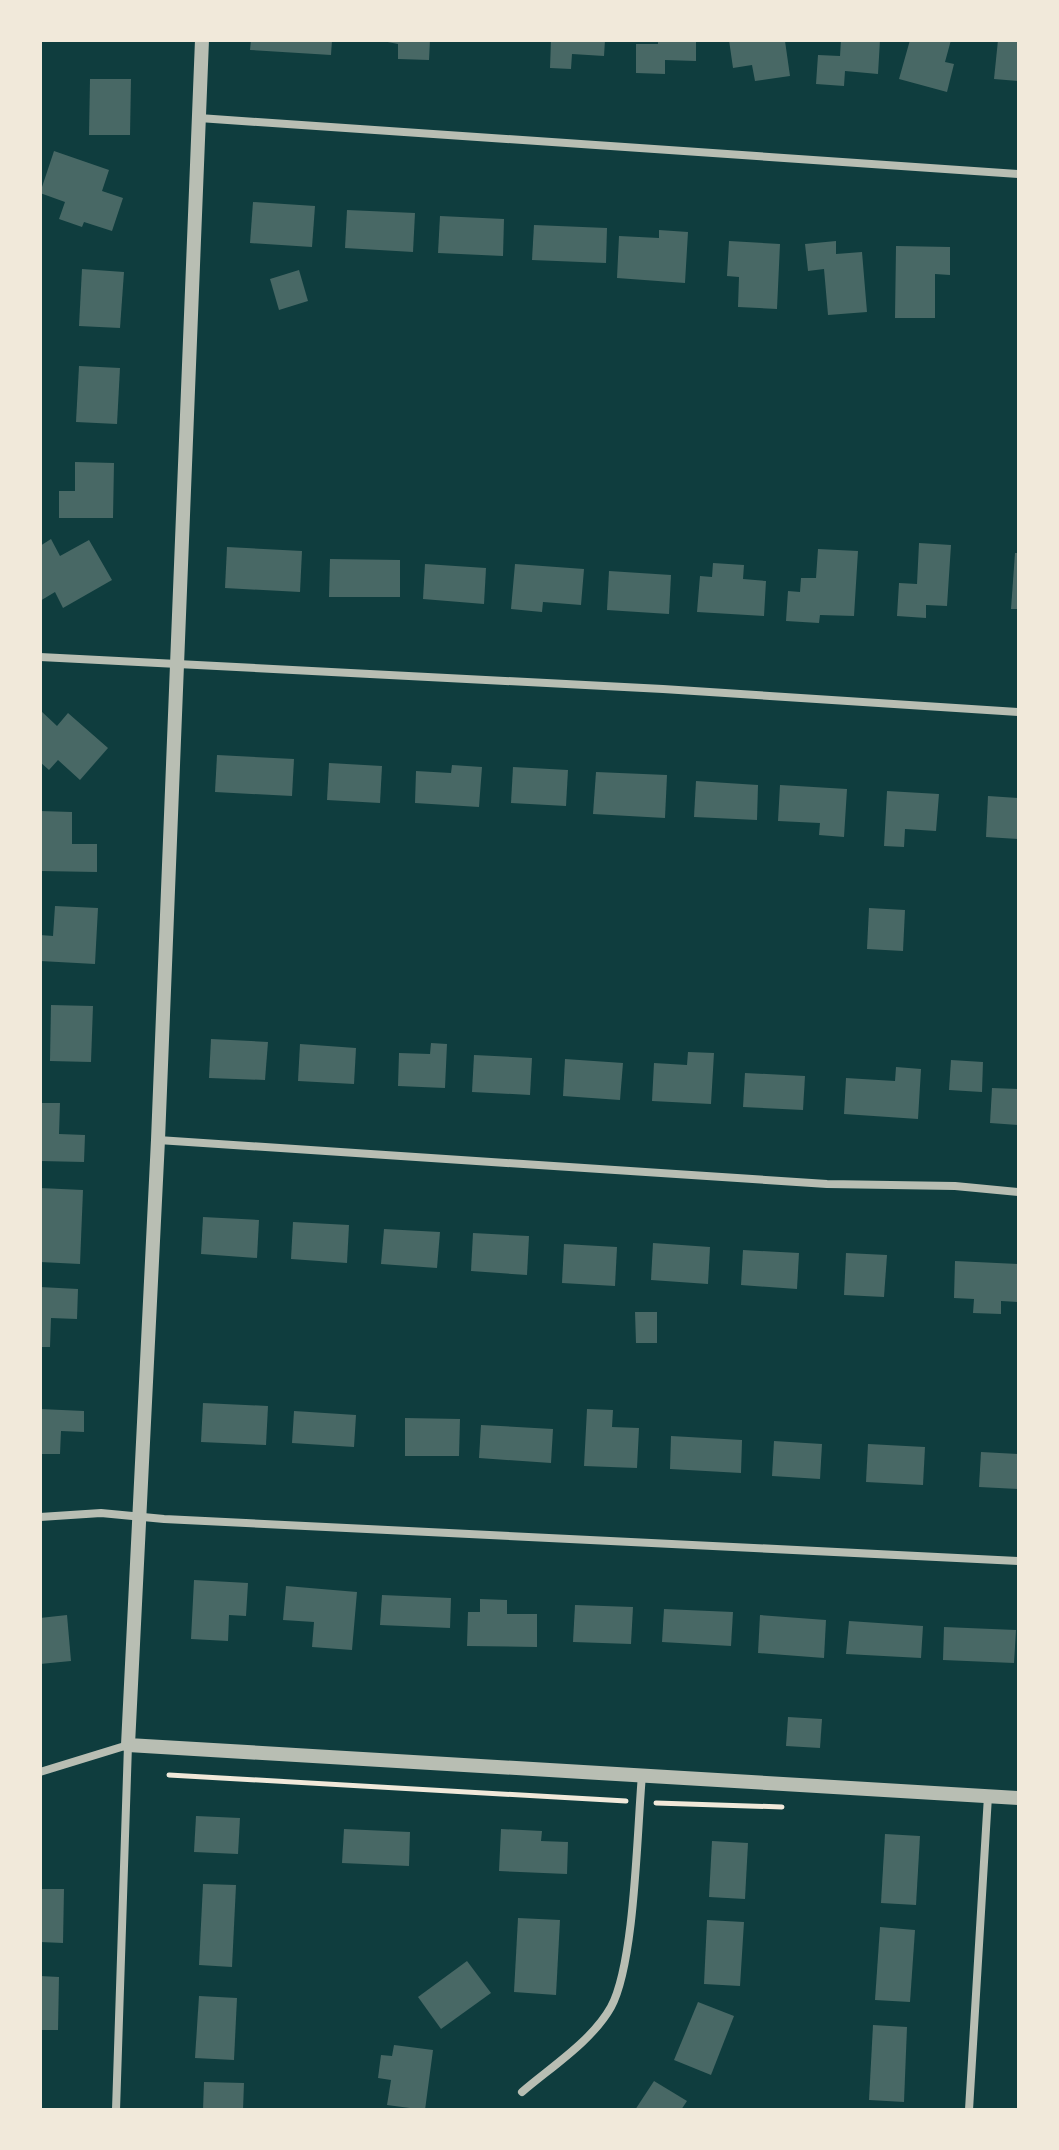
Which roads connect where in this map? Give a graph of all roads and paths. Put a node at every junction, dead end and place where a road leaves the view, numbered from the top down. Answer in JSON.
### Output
{"nodes":[{"id":1,"x":202,"y":40,"type":"edge"},
{"id":2,"x":199,"y":118,"type":"junction"},
{"id":3,"x":1019,"y":174,"type":"edge"},
{"id":4,"x":40,"y":657,"type":"edge"},
{"id":5,"x":176,"y":662,"type":"junction"},
{"id":6,"x":1019,"y":712,"type":"edge"},
{"id":7,"x":158,"y":1140,"type":"junction"},
{"id":8,"x":1019,"y":1192,"type":"edge"},
{"id":9,"x":40,"y":1517,"type":"edge"},
{"id":10,"x":140,"y":1518,"type":"junction"},
{"id":11,"x":1019,"y":1561,"type":"edge"},
{"id":12,"x":128,"y":1745,"type":"junction"},
{"id":13,"x":40,"y":1772,"type":"edge"},
{"id":14,"x":642,"y":1774,"type":"junction"},
{"id":15,"x":169,"y":1775,"type":"dead end"},
{"id":16,"x":988,"y":1796,"type":"junction"},
{"id":17,"x":1019,"y":1798,"type":"edge"},
{"id":18,"x":640,"y":1802,"type":"junction"},
{"id":19,"x":788,"y":1807,"type":"dead end"},
{"id":20,"x":522,"y":2092,"type":"dead end"},
{"id":21,"x":116,"y":2110,"type":"edge"},
{"id":22,"x":969,"y":2110,"type":"edge"}],
"edges":[{"from":1,"to":2,"type":"street"},
{"from":2,"to":3,"type":"street"},
{"from":2,"to":5,"type":"street"},
{"from":4,"to":5,"type":"street"},
{"from":5,"to":6,"type":"street"},
{"from":5,"to":7,"type":"street"},
{"from":7,"to":8,"type":"street"},
{"from":7,"to":10,"type":"street"},
{"from":9,"to":10,"type":"street"},
{"from":10,"to":11,"type":"street"},
{"from":10,"to":12,"type":"street"},
{"from":12,"to":13,"type":"street"},
{"from":12,"to":14,"type":"street"},
{"from":12,"to":21,"type":"street"},
{"from":14,"to":16,"type":"street"},
{"from":14,"to":18,"type":"street"},
{"from":15,"to":18,"type":"path"},
{"from":16,"to":17,"type":"street"},
{"from":16,"to":22,"type":"street"},
{"from":18,"to":19,"type":"path"},
{"from":18,"to":20,"type":"street"}]}
